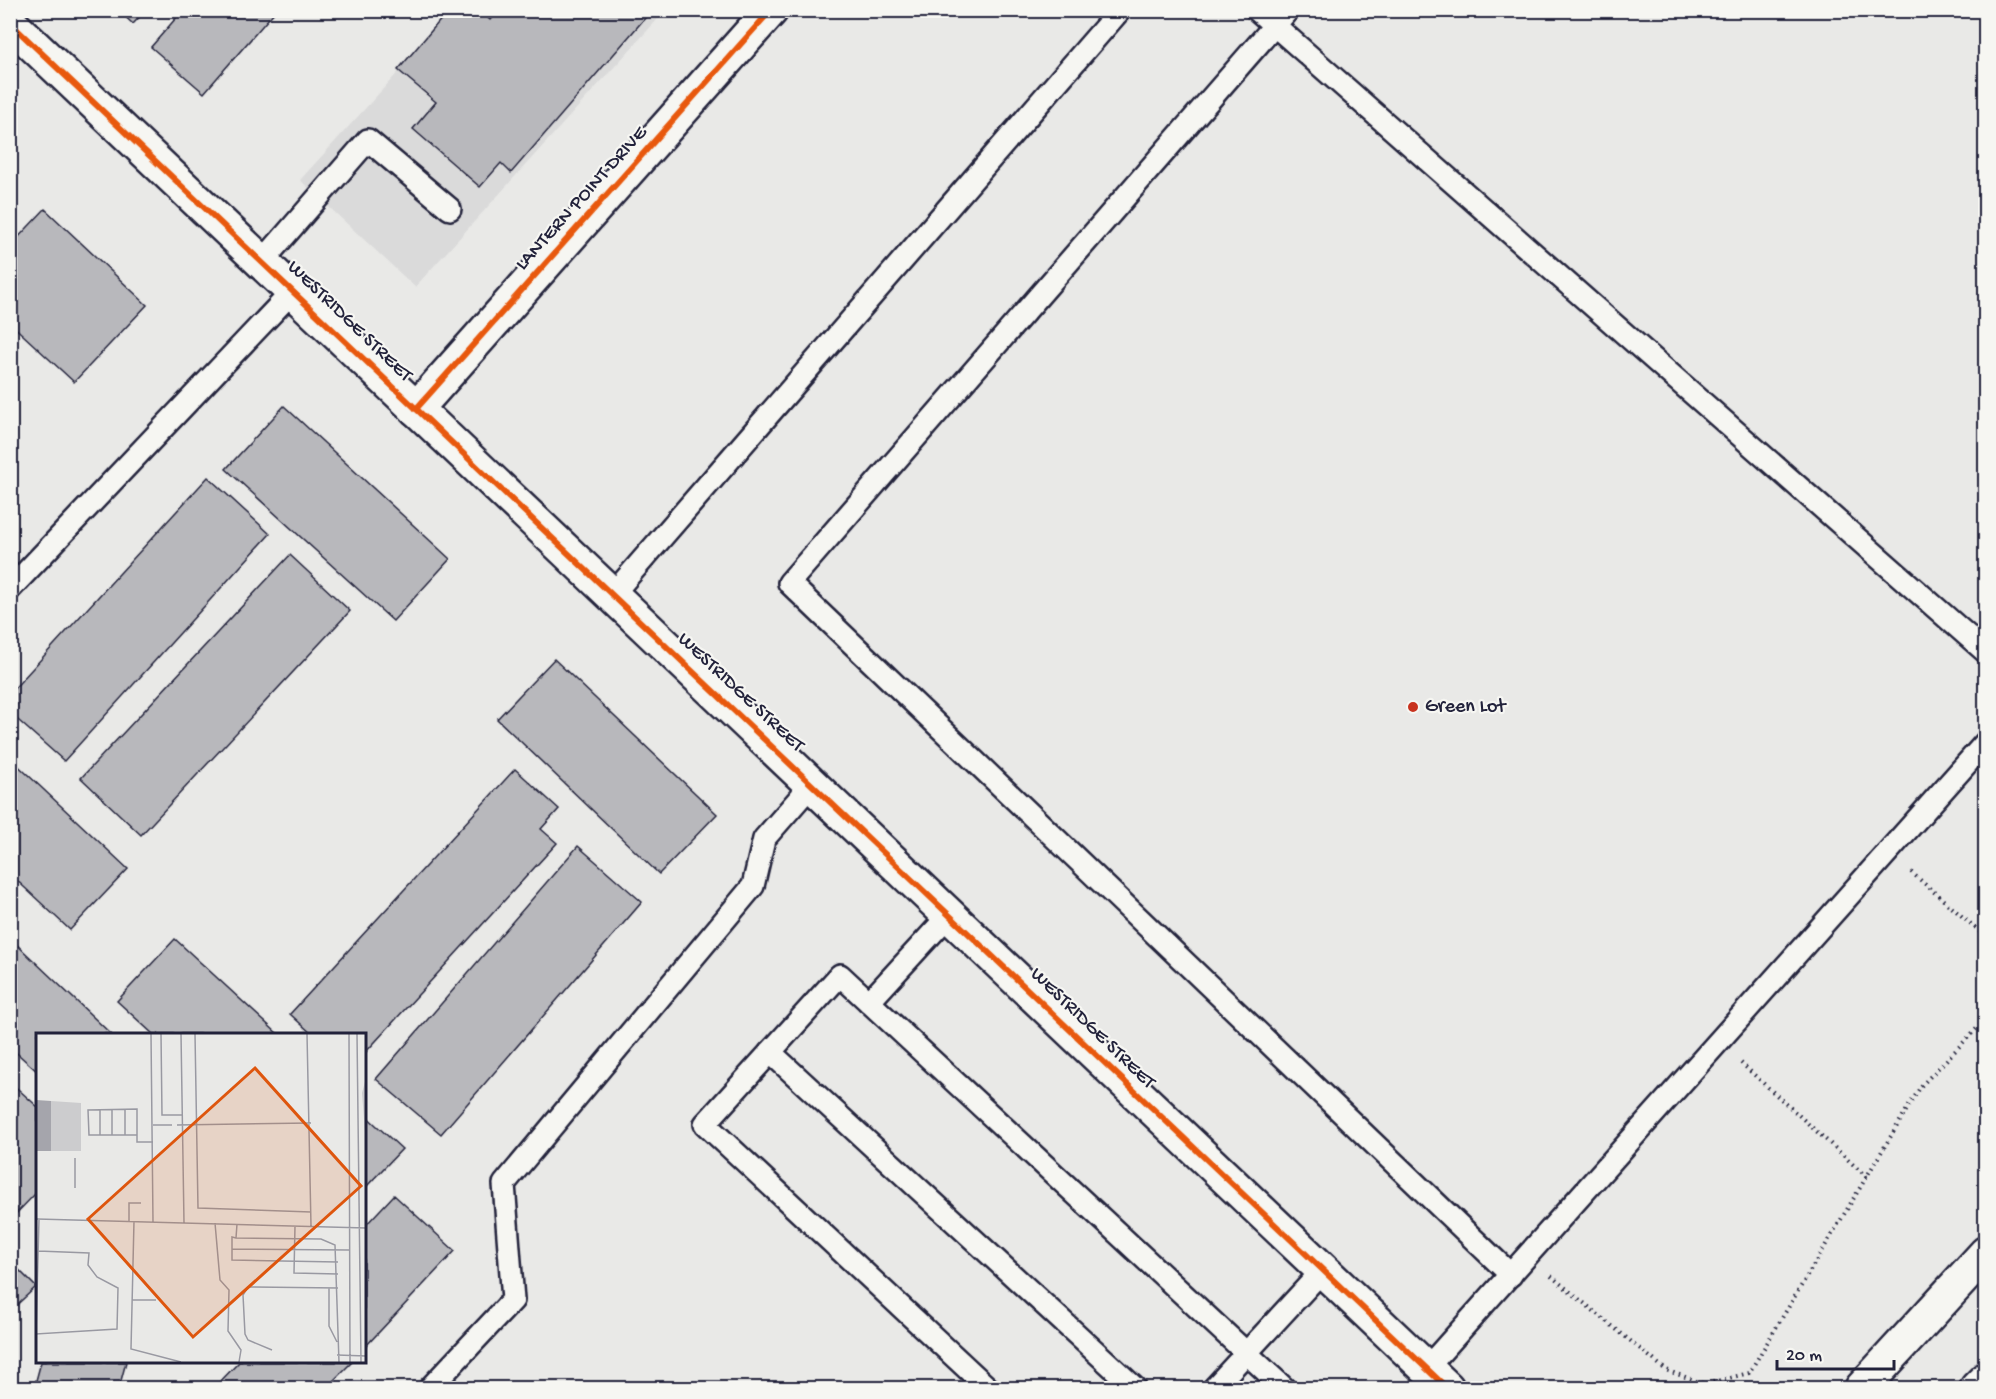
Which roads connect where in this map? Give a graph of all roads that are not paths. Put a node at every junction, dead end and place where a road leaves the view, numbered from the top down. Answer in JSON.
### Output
{"nodes":[{"id":1,"x":771,"y":10,"type":"edge"},
{"id":2,"x":1120,"y":10,"type":"edge"},
{"id":3,"x":1257,"y":10,"type":"edge"},
{"id":4,"x":1281,"y":18,"type":"edge"},
{"id":5,"x":10,"y":23,"type":"edge"},
{"id":6,"x":450,"y":209,"type":"dead end"},
{"id":7,"x":262,"y":262,"type":"junction"},
{"id":8,"x":293,"y":291,"type":"junction"},
{"id":9,"x":416,"y":409,"type":"junction"},
{"id":10,"x":10,"y":589,"type":"edge"},
{"id":11,"x":612,"y":595,"type":"junction"},
{"id":12,"x":1986,"y":652,"type":"edge"},
{"id":13,"x":1986,"y":742,"type":"edge"},
{"id":14,"x":812,"y":784,"type":"junction"},
{"id":15,"x":949,"y":915,"type":"junction"},
{"id":16,"x":868,"y":1002,"type":"junction"},
{"id":17,"x":770,"y":1052,"type":"junction"},
{"id":18,"x":1986,"y":1253,"type":"edge"},
{"id":19,"x":1323,"y":1270,"type":"junction"},
{"id":20,"x":1511,"y":1275,"type":"junction"},
{"id":21,"x":1246,"y":1353,"type":"junction"},
{"id":22,"x":1436,"y":1379,"type":"edge"},
{"id":23,"x":1986,"y":1379,"type":"edge"},
{"id":24,"x":430,"y":1389,"type":"edge"},
{"id":25,"x":988,"y":1389,"type":"edge"},
{"id":26,"x":1135,"y":1389,"type":"edge"},
{"id":27,"x":1214,"y":1389,"type":"edge"},
{"id":28,"x":1284,"y":1389,"type":"edge"},
{"id":29,"x":1863,"y":1389,"type":"edge"},
{"id":30,"x":1977,"y":1389,"type":"edge"}],
"edges":[{"from":1,"to":9,"type":"street","name":"LANTERN POINT DRIVE"},
{"from":2,"to":11,"type":"lane"},
{"from":3,"to":4,"type":"lane"},
{"from":4,"to":12,"type":"lane"},
{"from":4,"to":20,"type":"lane"},
{"from":5,"to":7,"type":"street","name":"WESTRIDGE STREET"},
{"from":6,"to":7,"type":"lane"},
{"from":7,"to":8,"type":"street","name":"WESTRIDGE STREET"},
{"from":8,"to":9,"type":"street","name":"WESTRIDGE STREET"},
{"from":8,"to":10,"type":"lane"},
{"from":9,"to":11,"type":"street","name":"WESTRIDGE STREET"},
{"from":11,"to":14,"type":"street","name":"WESTRIDGE STREET"},
{"from":13,"to":20,"type":"lane"},
{"from":14,"to":15,"type":"street","name":"WESTRIDGE STREET"},
{"from":14,"to":24,"type":"lane"},
{"from":15,"to":16,"type":"lane"},
{"from":15,"to":19,"type":"street","name":"WESTRIDGE STREET"},
{"from":16,"to":17,"type":"lane"},
{"from":16,"to":21,"type":"lane"},
{"from":17,"to":25,"type":"lane"},
{"from":17,"to":26,"type":"lane"},
{"from":18,"to":29,"type":"street"},
{"from":19,"to":21,"type":"lane"},
{"from":19,"to":22,"type":"street","name":"WESTRIDGE STREET"},
{"from":20,"to":22,"type":"lane"},
{"from":21,"to":27,"type":"lane"},
{"from":21,"to":28,"type":"lane"},
{"from":23,"to":30,"type":"street"}]}
